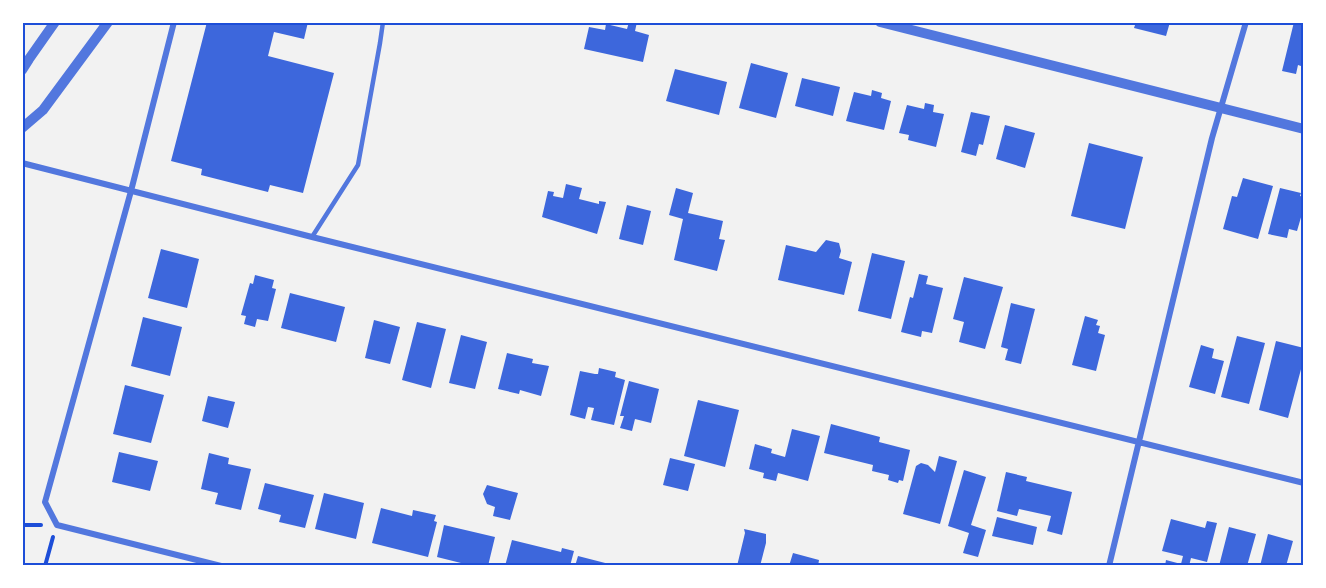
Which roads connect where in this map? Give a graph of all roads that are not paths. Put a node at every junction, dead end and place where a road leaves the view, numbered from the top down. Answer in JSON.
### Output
{"nodes":[{"id":1,"x":55,"y":22,"type":"edge"},
{"id":2,"x":108,"y":22,"type":"edge"},
{"id":3,"x":174,"y":22,"type":"edge"},
{"id":4,"x":383,"y":22,"type":"edge"},
{"id":5,"x":880,"y":22,"type":"edge"},
{"id":6,"x":1245,"y":22,"type":"edge"},
{"id":7,"x":22,"y":70,"type":"edge"},
{"id":8,"x":1220,"y":108,"type":"junction"},
{"id":9,"x":22,"y":128,"type":"edge"},
{"id":10,"x":1304,"y":129,"type":"edge"},
{"id":11,"x":22,"y":163,"type":"edge"},
{"id":12,"x":130,"y":191,"type":"junction"},
{"id":13,"x":312,"y":237,"type":"junction"},
{"id":14,"x":1139,"y":442,"type":"junction"},
{"id":15,"x":1304,"y":483,"type":"edge"},
{"id":16,"x":221,"y":566,"type":"edge"},
{"id":17,"x":1109,"y":566,"type":"edge"}],
"edges":[{"from":1,"to":7,"type":"street"},
{"from":2,"to":9,"type":"street"},
{"from":3,"to":12,"type":"street"},
{"from":4,"to":13,"type":"lane"},
{"from":5,"to":8,"type":"street"},
{"from":6,"to":8,"type":"street"},
{"from":8,"to":10,"type":"street"},
{"from":8,"to":14,"type":"street"},
{"from":11,"to":12,"type":"street"},
{"from":12,"to":13,"type":"street"},
{"from":12,"to":16,"type":"street"},
{"from":13,"to":14,"type":"street"},
{"from":14,"to":15,"type":"street"},
{"from":14,"to":17,"type":"street"}]}
